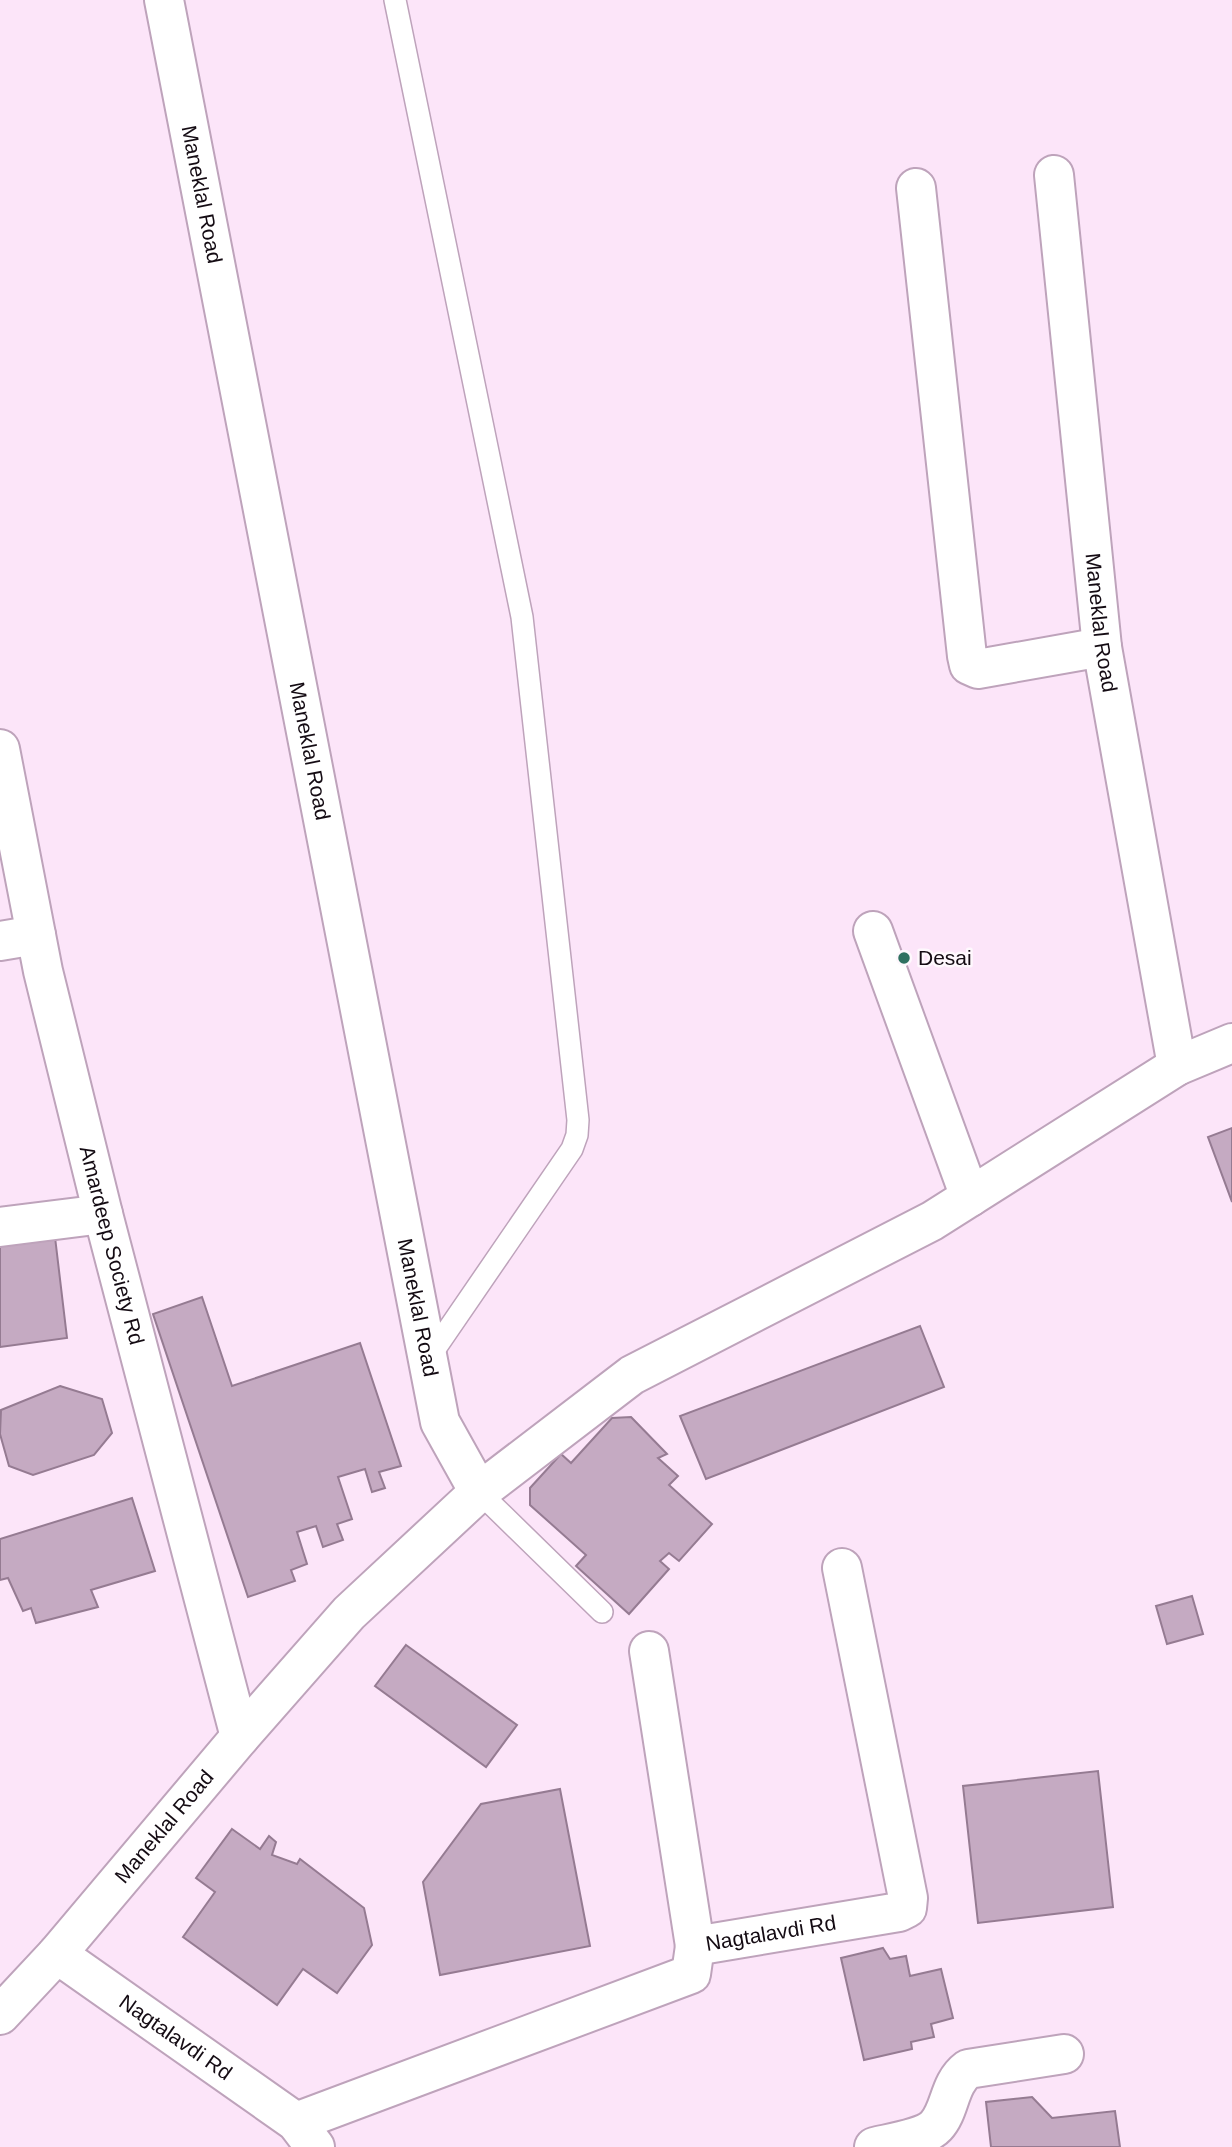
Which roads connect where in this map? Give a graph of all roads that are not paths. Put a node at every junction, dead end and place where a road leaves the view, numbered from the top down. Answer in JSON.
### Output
{"nodes":[{"id":1,"x":164,"y":0,"type":"edge"},
{"id":2,"x":395,"y":0,"type":"edge"},
{"id":3,"x":1054,"y":175,"type":"dead end"},
{"id":4,"x":916,"y":188,"type":"dead end"},
{"id":5,"x":1102,"y":647,"type":"junction"},
{"id":6,"x":0,"y":749,"type":"edge"},
{"id":7,"x":873,"y":931,"type":"dead end"},
{"id":8,"x":18,"y":938,"type":"edge"},
{"id":9,"x":1232,"y":1043,"type":"edge"},
{"id":10,"x":1177,"y":1066,"type":"junction"},
{"id":11,"x":970,"y":1197,"type":"junction"},
{"id":12,"x":103,"y":1214,"type":"junction"},
{"id":13,"x":0,"y":1227,"type":"edge"},
{"id":14,"x":428,"y":1359,"type":"junction"},
{"id":15,"x":479,"y":1492,"type":"junction"},
{"id":16,"x":842,"y":1567,"type":"dead end"},
{"id":17,"x":603,"y":1612,"type":"dead end"},
{"id":18,"x":649,"y":1651,"type":"dead end"},
{"id":19,"x":240,"y":1737,"type":"junction"},
{"id":20,"x":695,"y":1946,"type":"junction"},
{"id":21,"x":57,"y":1954,"type":"junction"},
{"id":22,"x":0,"y":2015,"type":"edge"},
{"id":23,"x":1064,"y":2054,"type":"dead end"},
{"id":24,"x":305,"y":2134,"type":"edge"},
{"id":25,"x":874,"y":2147,"type":"edge"}],
"edges":[{"from":1,"to":14,"type":"street","name":"Maneklal Road"},
{"from":2,"to":14,"type":"lane"},
{"from":3,"to":5,"type":"street","name":"Maneklal Road"},
{"from":4,"to":5,"type":"street"},
{"from":5,"to":10,"type":"street","name":"Maneklal Road"},
{"from":6,"to":8,"type":"street","name":"Amardeep Society Rd"},
{"from":7,"to":11,"type":"street"},
{"from":8,"to":12,"type":"street","name":"Amardeep Society Rd"},
{"from":9,"to":10,"type":"street","name":"Maneklal Road"},
{"from":10,"to":11,"type":"street","name":"Maneklal Road"},
{"from":11,"to":15,"type":"street","name":"Maneklal Road"},
{"from":12,"to":13,"type":"street"},
{"from":12,"to":19,"type":"street","name":"Amardeep Society Rd"},
{"from":14,"to":15,"type":"street","name":"Maneklal Road"},
{"from":15,"to":17,"type":"lane"},
{"from":15,"to":19,"type":"street","name":"Maneklal Road"},
{"from":16,"to":20,"type":"street","name":"Nagtalavdi Rd"},
{"from":18,"to":20,"type":"street"},
{"from":19,"to":21,"type":"street","name":"Maneklal Road"},
{"from":20,"to":24,"type":"street","name":"Nagtalavdi Rd"},
{"from":21,"to":22,"type":"street","name":"Maneklal Road"},
{"from":21,"to":24,"type":"street","name":"Nagtalavdi Rd"},
{"from":23,"to":25,"type":"street"}]}
